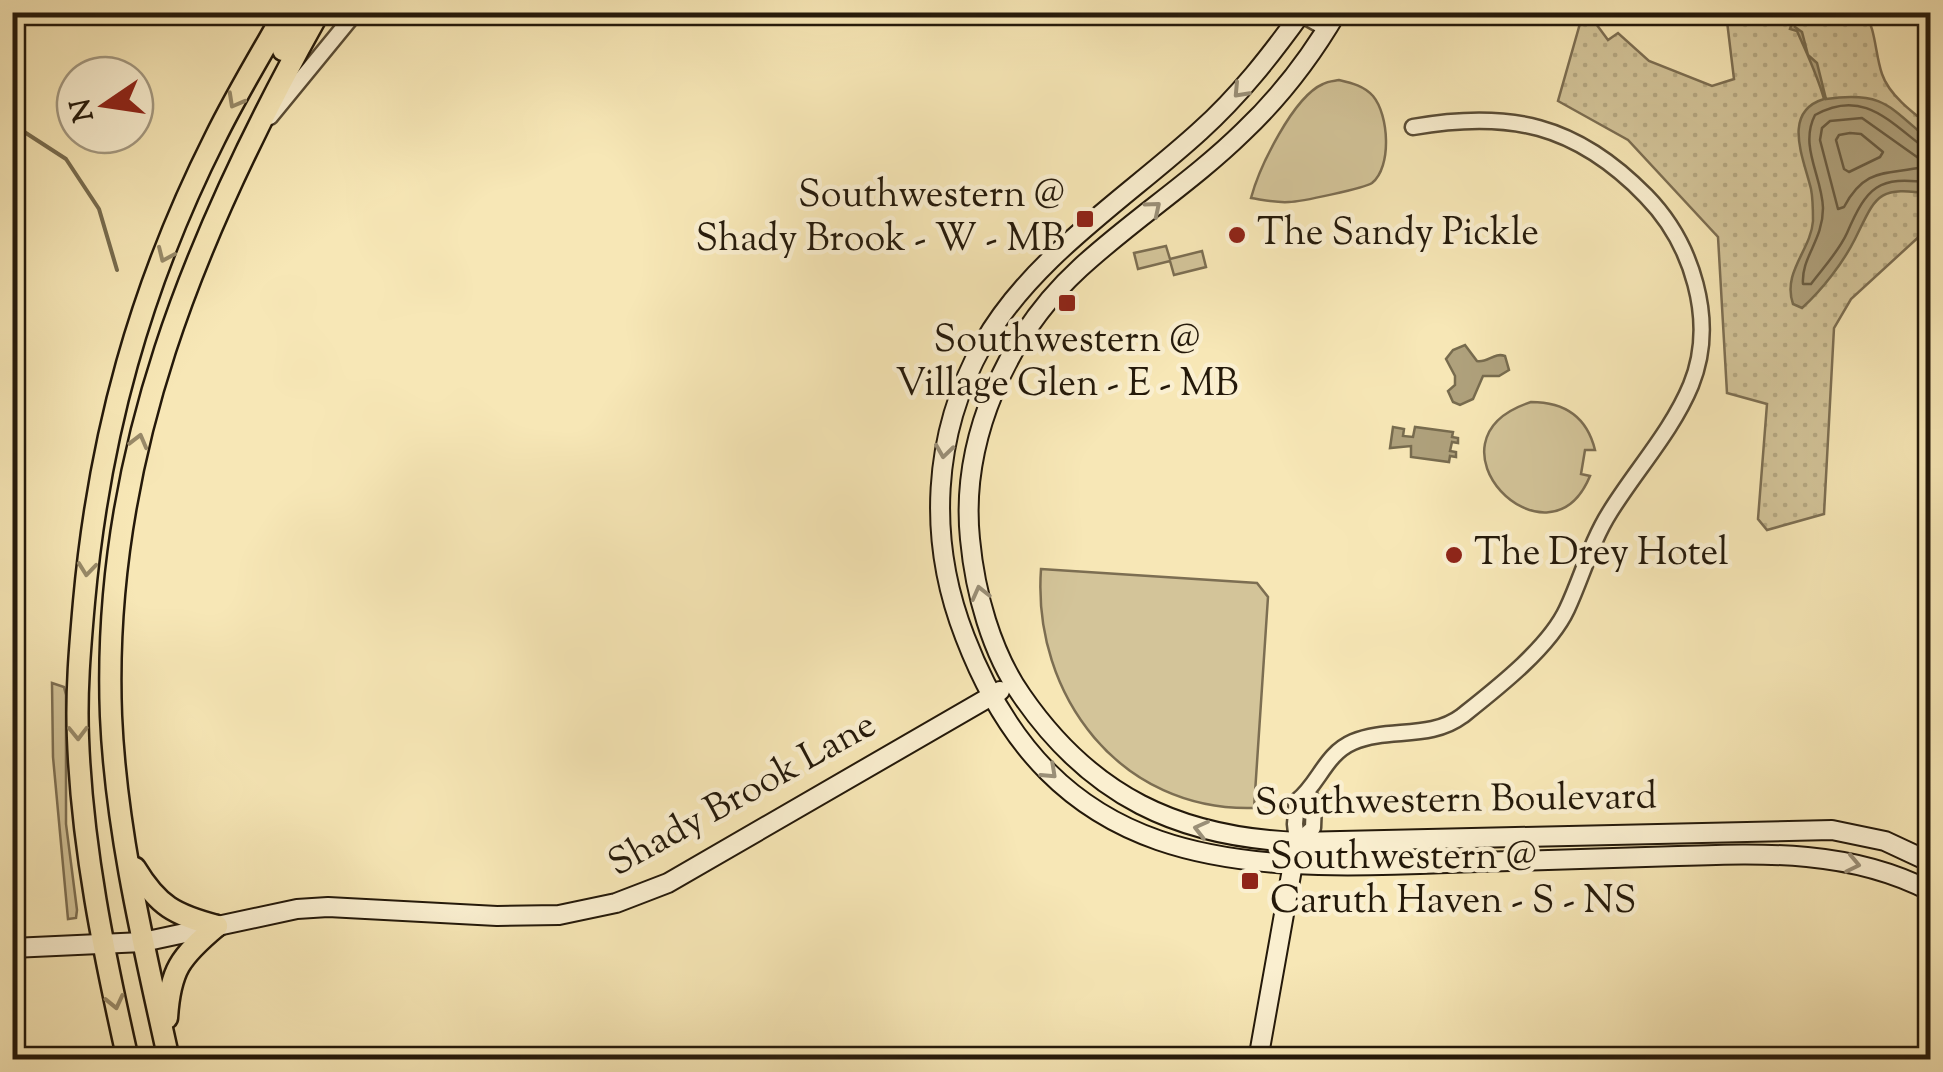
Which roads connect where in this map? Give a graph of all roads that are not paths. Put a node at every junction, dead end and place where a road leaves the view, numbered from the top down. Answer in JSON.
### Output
{"nodes":[{"id":1,"x":285,"y":12,"type":"edge"},
{"id":2,"x":302,"y":12,"type":"edge"},
{"id":3,"x":319,"y":12,"type":"edge"},
{"id":4,"x":356,"y":12,"type":"edge"},
{"id":5,"x":1300,"y":13,"type":"edge"},
{"id":6,"x":1332,"y":21,"type":"edge"},
{"id":7,"x":271,"y":100,"type":"junction"},
{"id":8,"x":257,"y":125,"type":"junction"},
{"id":9,"x":1413,"y":127,"type":"dead end"},
{"id":10,"x":79,"y":675,"type":"junction"},
{"id":11,"x":111,"y":676,"type":"junction"},
{"id":12,"x":1014,"y":684,"type":"junction"},
{"id":13,"x":991,"y":696,"type":"junction"},
{"id":14,"x":1772,"y":830,"type":"junction"},
{"id":15,"x":1453,"y":836,"type":"junction"},
{"id":16,"x":1298,"y":842,"type":"junction"},
{"id":17,"x":1771,"y":854,"type":"junction"},
{"id":18,"x":129,"y":858,"type":"junction"},
{"id":19,"x":1930,"y":862,"type":"edge"},
{"id":20,"x":1453,"y":863,"type":"junction"},
{"id":21,"x":1293,"y":866,"type":"junction"},
{"id":22,"x":1930,"y":891,"type":"edge"},
{"id":23,"x":217,"y":926,"type":"junction"},
{"id":24,"x":143,"y":942,"type":"junction"},
{"id":25,"x":102,"y":944,"type":"junction"},
{"id":26,"x":12,"y":948,"type":"edge"},
{"id":27,"x":169,"y":1057,"type":"edge"},
{"id":28,"x":128,"y":1060,"type":"edge"},
{"id":29,"x":1258,"y":1060,"type":"edge"}],
"edges":[{"from":1,"to":10,"type":"main road","one_way":true},
{"from":2,"to":7,"type":"main road"},
{"from":3,"to":7,"type":"main road"},
{"from":4,"to":8,"type":"street"},
{"from":5,"to":6,"type":"street"},
{"from":5,"to":13,"type":"street","name":"Southwestern Boulevard","one_way":true},
{"from":12,"to":6,"type":"street","name":"Southwestern Boulevard","one_way":true},
{"from":7,"to":8,"type":"main road"},
{"from":11,"to":8,"type":"main road","one_way":true},
{"from":9,"to":16,"type":"street"},
{"from":10,"to":11,"type":"main road"},
{"from":10,"to":25,"type":"main road","one_way":true},
{"from":11,"to":18,"type":"main road"},
{"from":12,"to":13,"type":"street","name":"Shady Brook Lane"},
{"from":16,"to":12,"type":"street","name":"Southwestern Boulevard","one_way":true},
{"from":13,"to":21,"type":"street","name":"Southwestern Boulevard","one_way":true},
{"from":13,"to":23,"type":"street","name":"Shady Brook Lane"},
{"from":14,"to":15,"type":"street","name":"Southwestern Boulevard"},
{"from":14,"to":17,"type":"street"},
{"from":14,"to":19,"type":"street","name":"Southwestern Boulevard"},
{"from":15,"to":16,"type":"street","name":"Southwestern Boulevard"},
{"from":15,"to":20,"type":"street"},
{"from":16,"to":21,"type":"street"},
{"from":17,"to":20,"type":"street","name":"Southwestern Boulevard"},
{"from":17,"to":22,"type":"street","name":"Southwestern Boulevard","one_way":true},
{"from":18,"to":23,"type":"main road"},
{"from":18,"to":24,"type":"main road"},
{"from":20,"to":21,"type":"street","name":"Southwestern Boulevard"},
{"from":21,"to":29,"type":"street"},
{"from":23,"to":24,"type":"street","name":"Shady Brook Lane"},
{"from":23,"to":27,"type":"main road"},
{"from":24,"to":25,"type":"street","name":"Shady Brook Lane"},
{"from":24,"to":27,"type":"main road"},
{"from":25,"to":26,"type":"street","name":"Shady Brook Lane"},
{"from":25,"to":28,"type":"main road","one_way":true}]}
